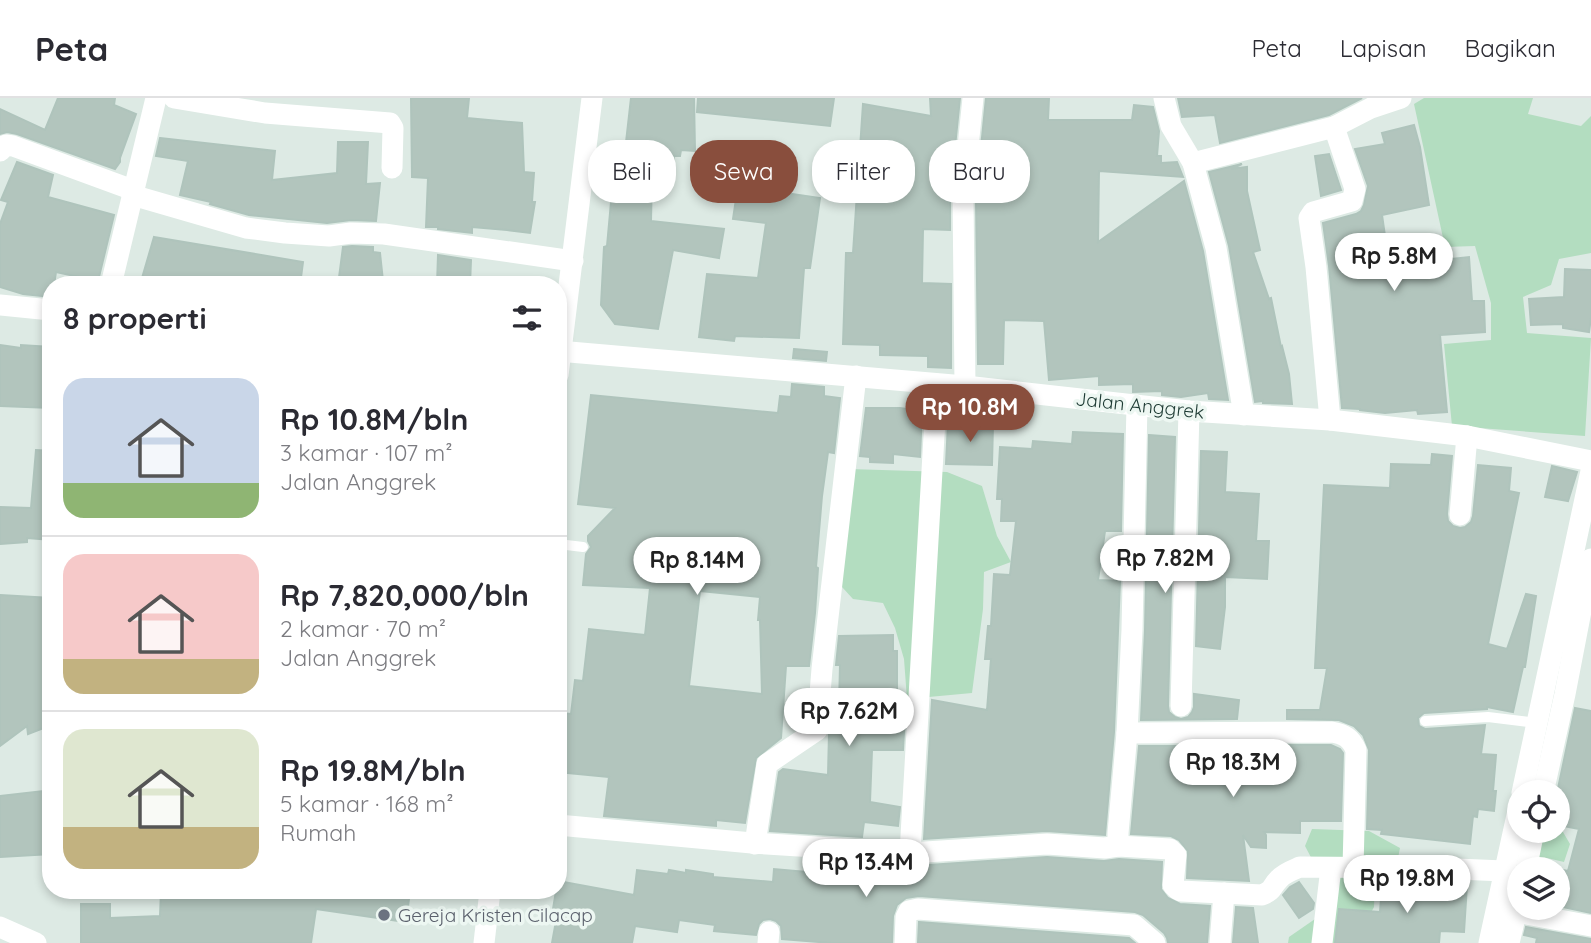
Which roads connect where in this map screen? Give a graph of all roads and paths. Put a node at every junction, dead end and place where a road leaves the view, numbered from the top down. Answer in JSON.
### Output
{"nodes":[{"id":1,"x":156,"y":98,"type":"edge"},
{"id":2,"x":174,"y":98,"type":"edge"},
{"id":3,"x":592,"y":98,"type":"edge"},
{"id":4,"x":973,"y":98,"type":"edge"},
{"id":5,"x":1164,"y":98,"type":"edge"},
{"id":6,"x":1401,"y":98,"type":"edge"},
{"id":7,"x":1334,"y":127,"type":"junction"},
{"id":8,"x":0,"y":151,"type":"edge"},
{"id":9,"x":1193,"y":163,"type":"junction"},
{"id":10,"x":392,"y":168,"type":"dead end"},
{"id":11,"x":132,"y":192,"type":"junction"},
{"id":12,"x":573,"y":261,"type":"junction"},
{"id":13,"x":113,"y":276,"type":"edge"},
{"id":14,"x":567,"y":303,"type":"edge"},
{"id":15,"x":0,"y":305,"type":"edge"},
{"id":16,"x":42,"y":309,"type":"edge"},
{"id":17,"x":567,"y":352,"type":"edge"},
{"id":18,"x":856,"y":376,"type":"junction"},
{"id":19,"x":937,"y":384,"type":"junction"},
{"id":20,"x":965,"y":386,"type":"junction"},
{"id":21,"x":1137,"y":405,"type":"junction"},
{"id":22,"x":1189,"y":411,"type":"junction"},
{"id":23,"x":1244,"y":415,"type":"junction"},
{"id":24,"x":1330,"y":420,"type":"junction"},
{"id":25,"x":1468,"y":436,"type":"junction"},
{"id":26,"x":1591,"y":461,"type":"edge"},
{"id":27,"x":1591,"y":471,"type":"edge"},
{"id":28,"x":1460,"y":515,"type":"dead end"},
{"id":29,"x":567,"y":545,"type":"edge"},
{"id":30,"x":583,"y":547,"type":"dead end"},
{"id":31,"x":1591,"y":559,"type":"edge"},
{"id":32,"x":1181,"y":706,"type":"dead end"},
{"id":33,"x":1425,"y":721,"type":"dead end"},
{"id":34,"x":1537,"y":723,"type":"junction"},
{"id":35,"x":1127,"y":733,"type":"junction"},
{"id":36,"x":1525,"y":780,"type":"edge"},
{"id":37,"x":1546,"y":780,"type":"edge"},
{"id":38,"x":567,"y":826,"type":"edge"},
{"id":39,"x":755,"y":844,"type":"junction"},
{"id":40,"x":1118,"y":846,"type":"junction"},
{"id":41,"x":910,"y":853,"type":"junction"},
{"id":42,"x":1331,"y":868,"type":"junction"},
{"id":43,"x":1353,"y":868,"type":"junction"},
{"id":44,"x":1507,"y":870,"type":"edge"},
{"id":45,"x":1507,"y":892,"type":"edge"},
{"id":46,"x":1224,"y":893,"type":"junction"},
{"id":47,"x":489,"y":899,"type":"edge"},
{"id":48,"x":1514,"y":920,"type":"edge"},
{"id":49,"x":1570,"y":920,"type":"edge"},
{"id":50,"x":1591,"y":926,"type":"edge"},
{"id":51,"x":0,"y":927,"type":"edge"},
{"id":52,"x":36,"y":943,"type":"edge"},
{"id":53,"x":484,"y":943,"type":"edge"},
{"id":54,"x":905,"y":943,"type":"edge"},
{"id":55,"x":1155,"y":943,"type":"edge"},
{"id":56,"x":1220,"y":943,"type":"edge"},
{"id":57,"x":1322,"y":943,"type":"edge"},
{"id":58,"x":1489,"y":943,"type":"edge"},
{"id":59,"x":1509,"y":943,"type":"edge"}],
"edges":[{"from":1,"to":11,"type":"street"},
{"from":2,"to":10,"type":"street"},
{"from":3,"to":12,"type":"street"},
{"from":4,"to":20,"type":"street"},
{"from":5,"to":9,"type":"street"},
{"from":6,"to":7,"type":"street"},
{"from":7,"to":9,"type":"street"},
{"from":7,"to":24,"type":"street"},
{"from":8,"to":11,"type":"street"},
{"from":9,"to":23,"type":"street"},
{"from":11,"to":12,"type":"street"},
{"from":11,"to":13,"type":"street"},
{"from":12,"to":14,"type":"street"},
{"from":15,"to":16,"type":"street"},
{"from":17,"to":18,"type":"street","name":"Jalan Anggrek"},
{"from":18,"to":19,"type":"street","name":"Jalan Anggrek"},
{"from":18,"to":39,"type":"street"},
{"from":19,"to":20,"type":"street","name":"Jalan Anggrek"},
{"from":19,"to":41,"type":"street"},
{"from":20,"to":21,"type":"street","name":"Jalan Anggrek"},
{"from":21,"to":22,"type":"street","name":"Jalan Anggrek"},
{"from":21,"to":35,"type":"street"},
{"from":22,"to":23,"type":"street","name":"Jalan Anggrek"},
{"from":22,"to":32,"type":"street"},
{"from":23,"to":24,"type":"street","name":"Jalan Anggrek"},
{"from":24,"to":25,"type":"street","name":"Jalan Anggrek"},
{"from":25,"to":26,"type":"street","name":"Jalan Anggrek"},
{"from":25,"to":28,"type":"street"},
{"from":27,"to":34,"type":"street"},
{"from":29,"to":30,"type":"lane"},
{"from":31,"to":37,"type":"street"},
{"from":33,"to":34,"type":"lane"},
{"from":34,"to":36,"type":"street"},
{"from":35,"to":40,"type":"street"},
{"from":35,"to":43,"type":"street"},
{"from":38,"to":39,"type":"street"},
{"from":39,"to":41,"type":"street"},
{"from":40,"to":41,"type":"street"},
{"from":40,"to":46,"type":"street"},
{"from":42,"to":43,"type":"street"},
{"from":42,"to":46,"type":"street"},
{"from":42,"to":57,"type":"street"},
{"from":43,"to":44,"type":"street"},
{"from":45,"to":58,"type":"street"},
{"from":46,"to":56,"type":"street"},
{"from":47,"to":53,"type":"street"},
{"from":48,"to":59,"type":"street"},
{"from":49,"to":50,"type":"street"},
{"from":51,"to":52,"type":"street"},
{"from":54,"to":55,"type":"street"}]}
